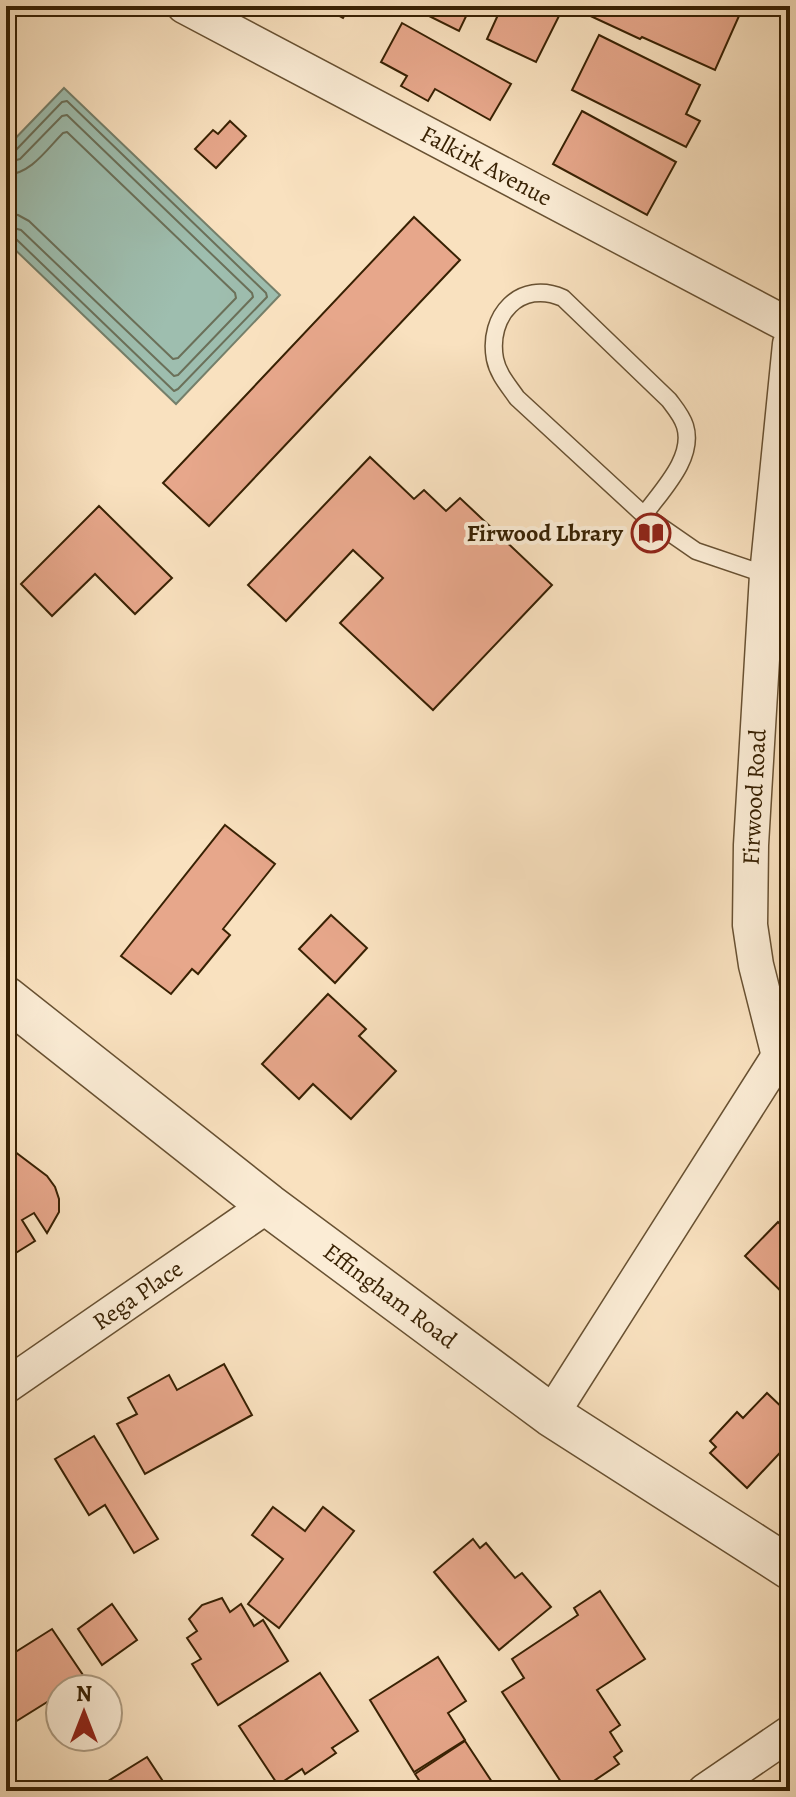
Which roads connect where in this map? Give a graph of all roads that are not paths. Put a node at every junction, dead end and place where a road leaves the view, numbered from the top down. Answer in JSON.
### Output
{"nodes":[{"id":1,"x":184,"y":6,"type":"edge"},
{"id":2,"x":790,"y":326,"type":"edge"},
{"id":3,"x":790,"y":344,"type":"edge"},
{"id":4,"x":644,"y":515,"type":"junction"},
{"id":5,"x":767,"y":575,"type":"junction"},
{"id":6,"x":6,"y":998,"type":"edge"},
{"id":7,"x":784,"y":1061,"type":"edge"},
{"id":8,"x":268,"y":1205,"type":"junction"},
{"id":9,"x":6,"y":1386,"type":"edge"},
{"id":10,"x":551,"y":1415,"type":"junction"},
{"id":11,"x":790,"y":1568,"type":"edge"},
{"id":12,"x":790,"y":1733,"type":"edge"},
{"id":13,"x":705,"y":1791,"type":"edge"}],
"edges":[{"from":1,"to":2,"type":"street","name":"Falkirk Avenue"},
{"from":3,"to":5,"type":"street","name":"Firwood Road"},
{"from":4,"to":4,"type":"lane"},
{"from":4,"to":5,"type":"lane"},
{"from":5,"to":7,"type":"street","name":"Firwood Road"},
{"from":6,"to":8,"type":"street","name":"Effingham Road"},
{"from":7,"to":10,"type":"street","name":"Firwood Road"},
{"from":8,"to":9,"type":"street","name":"Rega Place"},
{"from":8,"to":10,"type":"street","name":"Effingham Road"},
{"from":10,"to":11,"type":"street","name":"Effingham Road"},
{"from":12,"to":13,"type":"street"}]}
